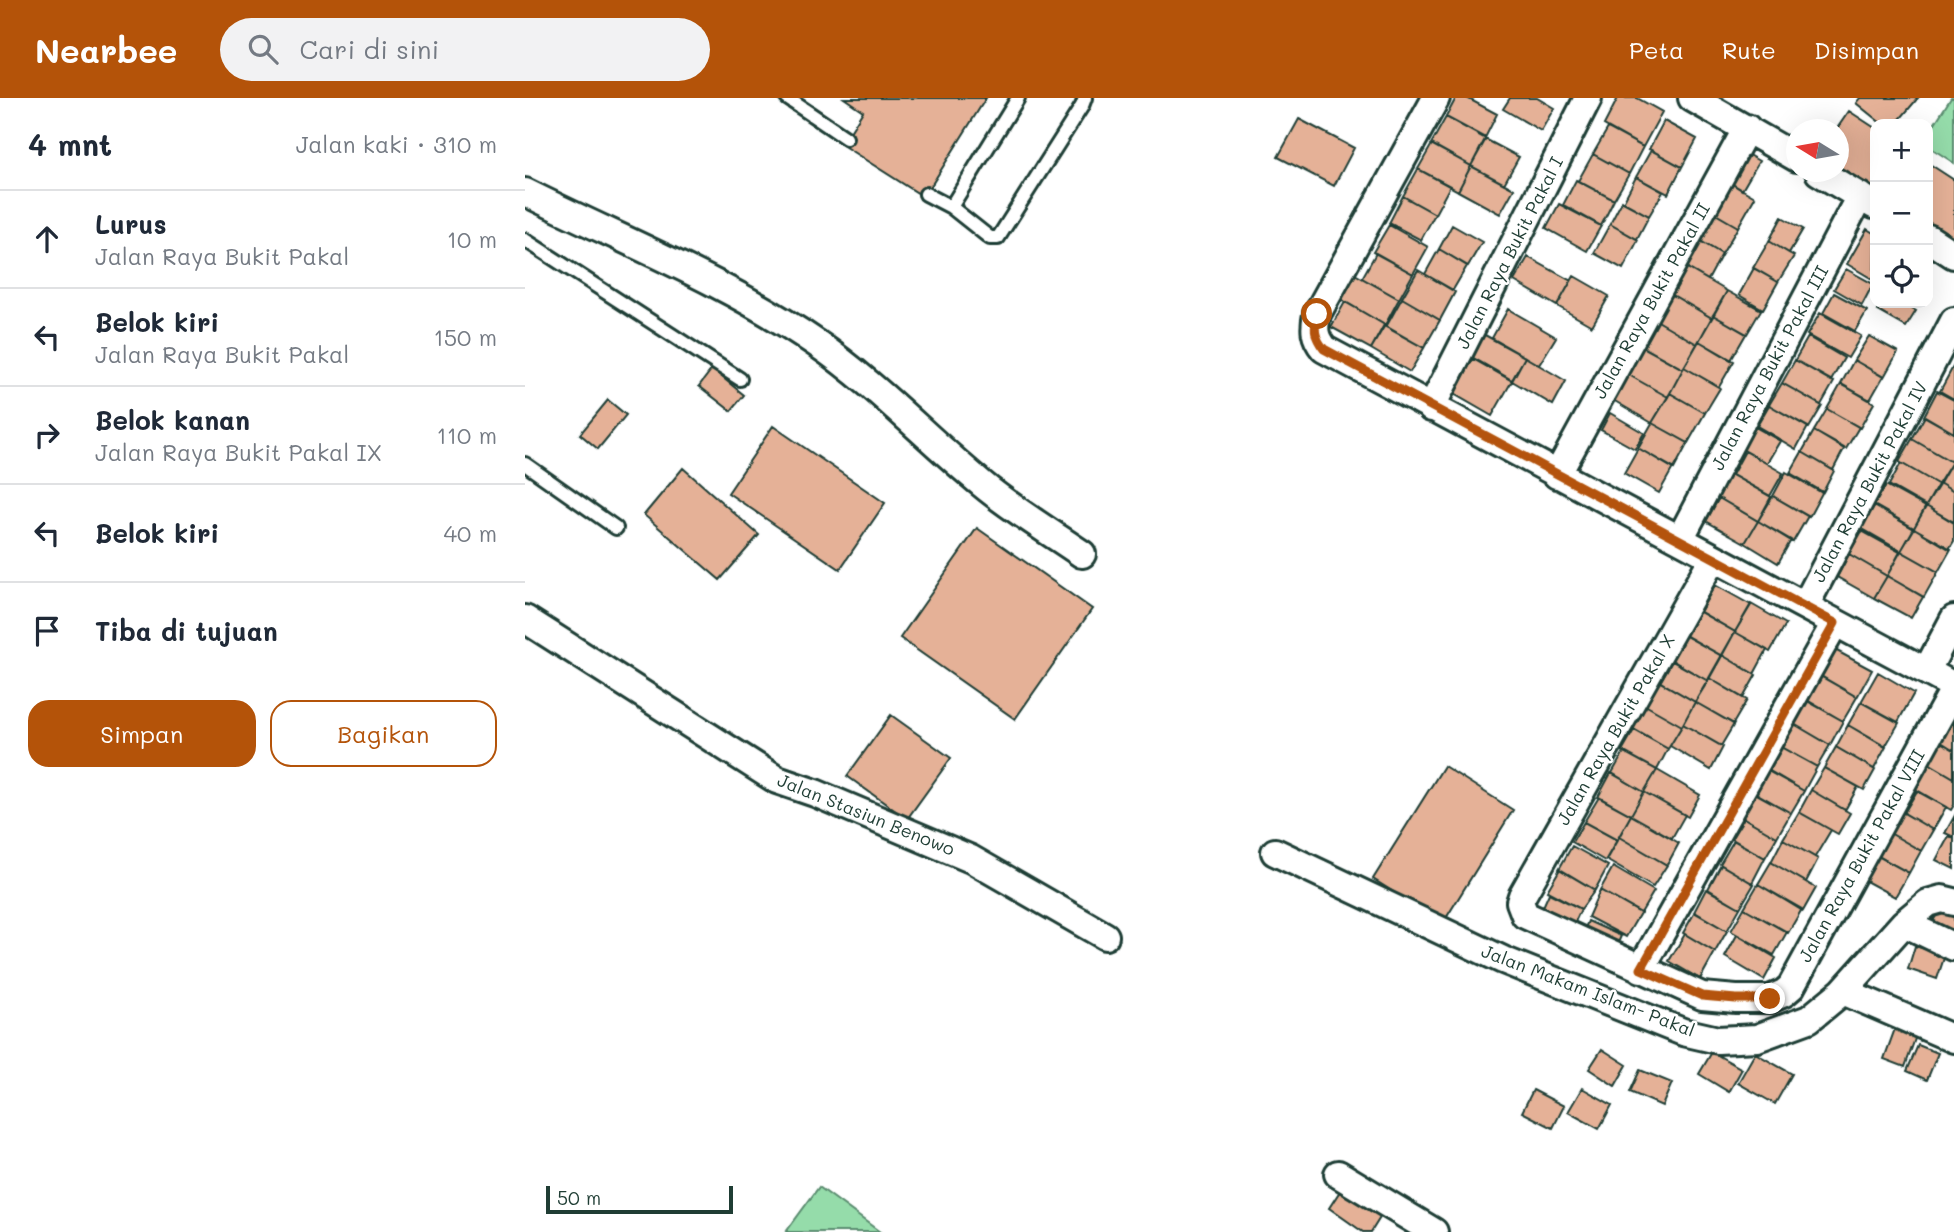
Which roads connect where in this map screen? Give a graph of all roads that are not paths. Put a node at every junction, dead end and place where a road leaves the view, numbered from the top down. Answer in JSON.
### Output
{"nodes":[{"id":1,"x":787,"y":98,"type":"edge"},
{"id":2,"x":1018,"y":98,"type":"edge"},
{"id":3,"x":1085,"y":98,"type":"edge"},
{"id":4,"x":1436,"y":98,"type":"edge"},
{"id":5,"x":1588,"y":98,"type":"edge"},
{"id":6,"x":1692,"y":98,"type":"edge"},
{"id":7,"x":1747,"y":128,"type":"junction"},
{"id":8,"x":846,"y":138,"type":"dead end"},
{"id":9,"x":1786,"y":151,"type":"edge"},
{"id":10,"x":1836,"y":182,"type":"edge"},
{"id":11,"x":525,"y":192,"type":"edge"},
{"id":12,"x":926,"y":194,"type":"dead end"},
{"id":13,"x":1868,"y":201,"type":"edge"},
{"id":14,"x":951,"y":207,"type":"junction"},
{"id":15,"x":525,"y":240,"type":"edge"},
{"id":16,"x":1933,"y":241,"type":"edge"},
{"id":17,"x":1954,"y":255,"type":"edge"},
{"id":18,"x":1954,"y":321,"type":"edge"},
{"id":19,"x":740,"y":379,"type":"dead end"},
{"id":20,"x":1431,"y":408,"type":"junction"},
{"id":21,"x":525,"y":464,"type":"edge"},
{"id":22,"x":1557,"y":475,"type":"junction"},
{"id":23,"x":616,"y":528,"type":"dead end"},
{"id":24,"x":1680,"y":539,"type":"junction"},
{"id":25,"x":1082,"y":554,"type":"dead end"},
{"id":26,"x":1713,"y":558,"type":"junction"},
{"id":27,"x":1805,"y":606,"type":"junction"},
{"id":28,"x":525,"y":619,"type":"edge"},
{"id":29,"x":1954,"y":620,"type":"edge"},
{"id":30,"x":1835,"y":623,"type":"junction"},
{"id":31,"x":1927,"y":670,"type":"junction"},
{"id":32,"x":1954,"y":687,"type":"edge"},
{"id":33,"x":1275,"y":852,"type":"dead end"},
{"id":34,"x":1954,"y":902,"type":"edge"},
{"id":35,"x":1904,"y":923,"type":"junction"},
{"id":36,"x":1105,"y":936,"type":"dead end"},
{"id":37,"x":1954,"y":947,"type":"edge"},
{"id":38,"x":1641,"y":969,"type":"junction"},
{"id":39,"x":1843,"y":991,"type":"junction"},
{"id":40,"x":1954,"y":1039,"type":"edge"},
{"id":41,"x":1338,"y":1174,"type":"dead end"},
{"id":42,"x":1434,"y":1232,"type":"edge"}],
"edges":[{"from":1,"to":8,"type":"lane"},
{"from":2,"to":14,"type":"lane"},
{"from":3,"to":14,"type":"lane"},
{"from":4,"to":20,"type":"street"},
{"from":5,"to":20,"type":"street","name":"Jalan Raya Bukit Pakal I"},
{"from":6,"to":7,"type":"street"},
{"from":7,"to":9,"type":"street"},
{"from":7,"to":22,"type":"street","name":"Jalan Raya Bukit Pakal II"},
{"from":10,"to":13,"type":"street"},
{"from":11,"to":25,"type":"street"},
{"from":12,"to":14,"type":"lane"},
{"from":13,"to":24,"type":"street","name":"Jalan Raya Bukit Pakal III"},
{"from":15,"to":19,"type":"lane"},
{"from":16,"to":17,"type":"street"},
{"from":18,"to":27,"type":"street","name":"Jalan Raya Bukit Pakal IV"},
{"from":20,"to":22,"type":"street"},
{"from":21,"to":23,"type":"lane"},
{"from":22,"to":24,"type":"street"},
{"from":24,"to":26,"type":"street"},
{"from":26,"to":27,"type":"street"},
{"from":26,"to":38,"type":"street","name":"Jalan Raya Bukit Pakal X"},
{"from":27,"to":30,"type":"street"},
{"from":28,"to":36,"type":"street","name":"Jalan Stasiun Benowo"},
{"from":29,"to":31,"type":"street"},
{"from":30,"to":31,"type":"street"},
{"from":30,"to":38,"type":"street"},
{"from":31,"to":32,"type":"street"},
{"from":32,"to":38,"type":"street","name":"Jalan Raya Bukit Pakal VIII"},
{"from":33,"to":39,"type":"street","name":"Jalan Makam Islam- Pakal"},
{"from":34,"to":35,"type":"street","name":"Jalan Makam Islam- Pakal"},
{"from":35,"to":37,"type":"street"},
{"from":35,"to":39,"type":"street","name":"Jalan Makam Islam- Pakal"},
{"from":39,"to":40,"type":"street"},
{"from":41,"to":42,"type":"street"}]}
